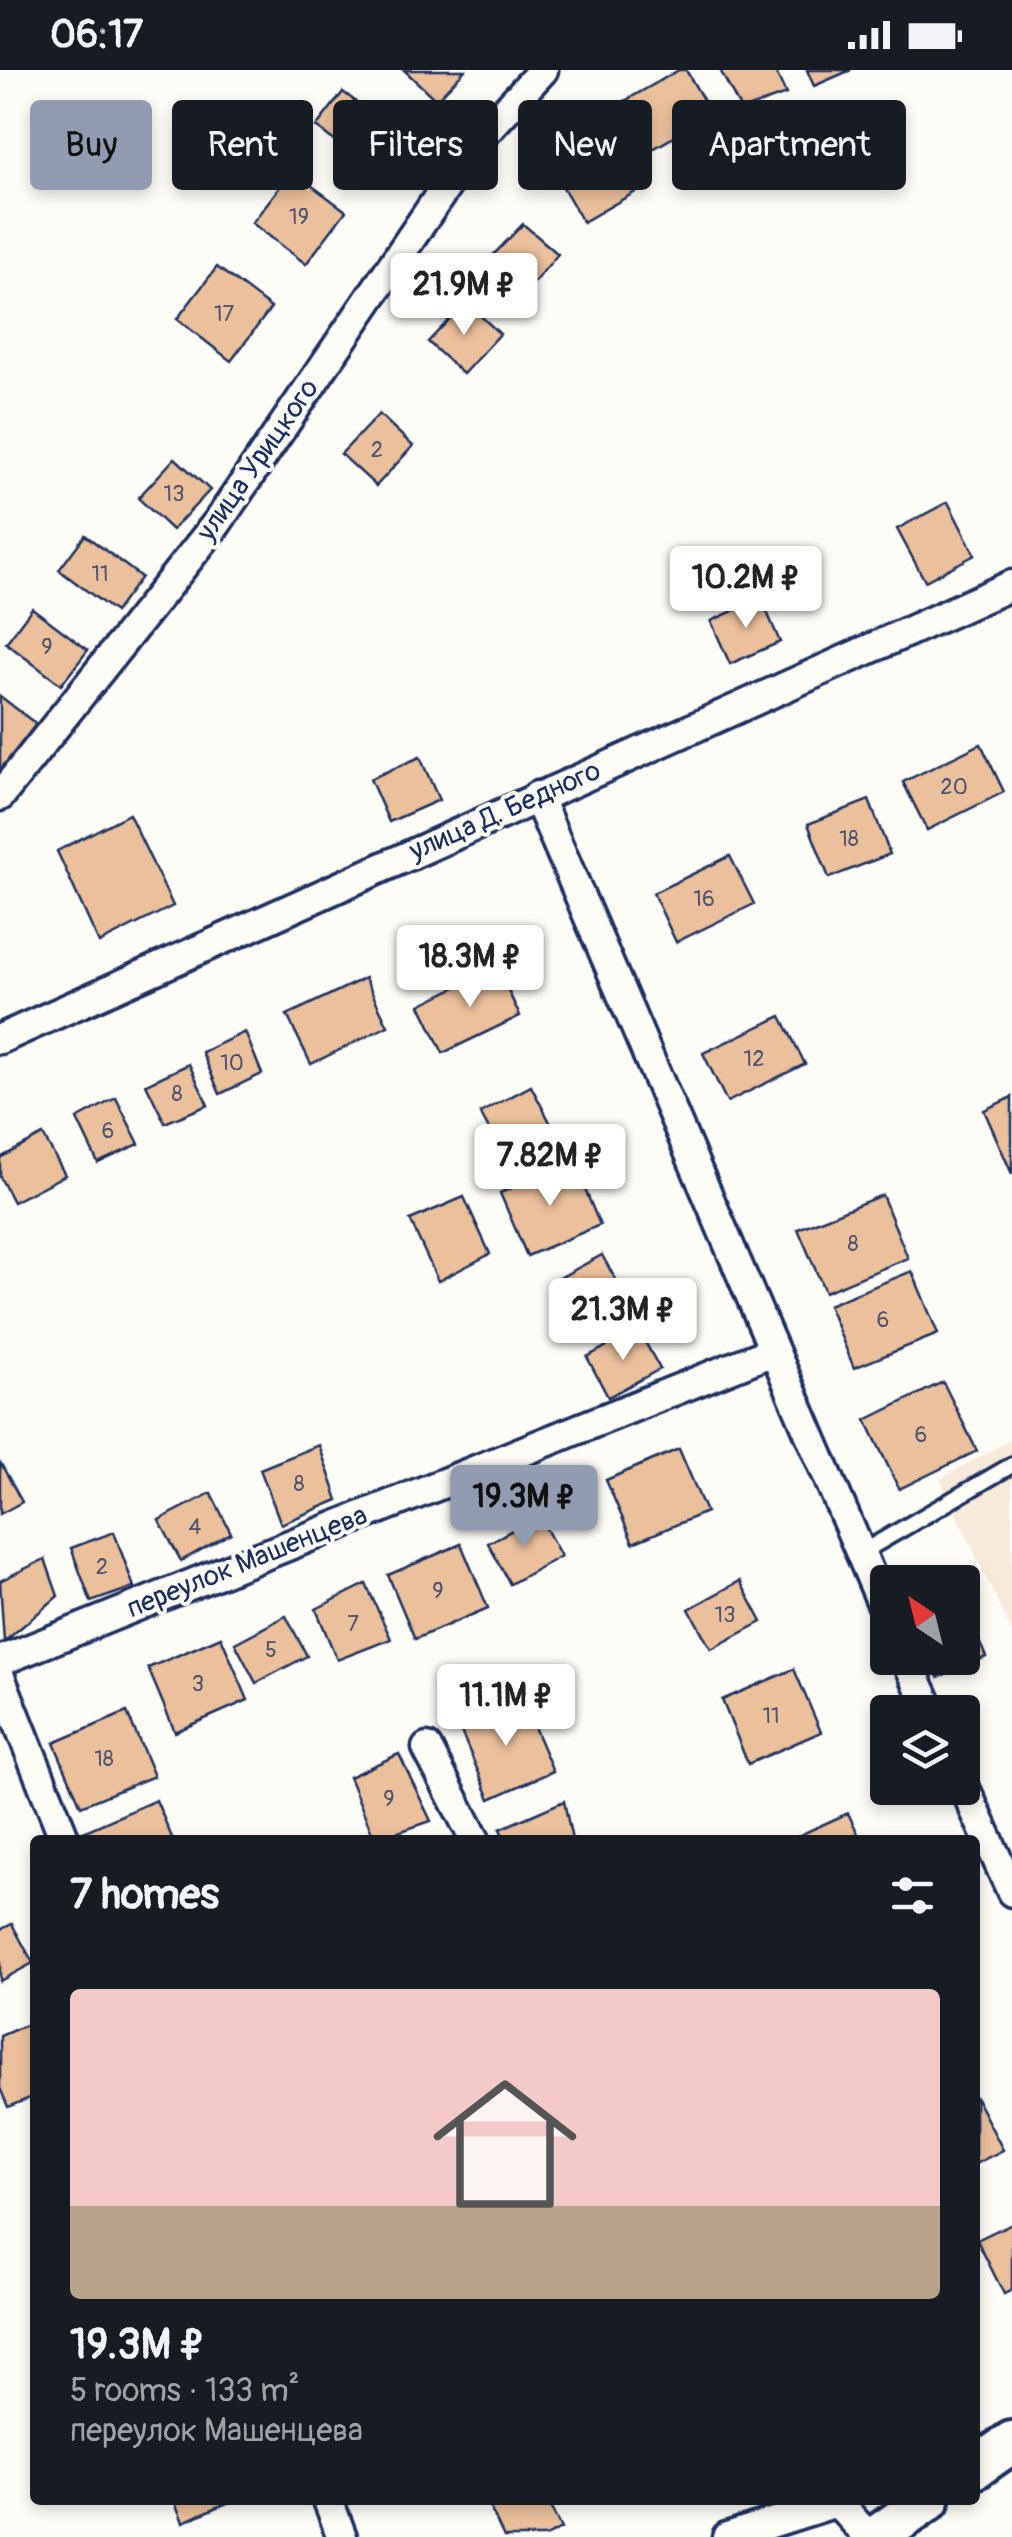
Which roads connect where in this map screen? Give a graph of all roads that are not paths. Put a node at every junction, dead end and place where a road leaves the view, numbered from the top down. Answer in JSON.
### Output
{"nodes":[{"id":1,"x":543,"y":70,"type":"edge"},
{"id":2,"x":1012,"y":585,"type":"edge"},
{"id":3,"x":0,"y":796,"type":"edge"},
{"id":4,"x":537,"y":796,"type":"junction"},
{"id":5,"x":0,"y":1039,"type":"edge"},
{"id":6,"x":773,"y":1352,"type":"junction"},
{"id":7,"x":1012,"y":1465,"type":"edge"},
{"id":8,"x":859,"y":1554,"type":"junction"},
{"id":9,"x":870,"y":1578,"type":"edge"},
{"id":10,"x":0,"y":1662,"type":"edge"},
{"id":11,"x":0,"y":1677,"type":"edge"},
{"id":12,"x":427,"y":1748,"type":"dead end"},
{"id":13,"x":972,"y":1805,"type":"edge"},
{"id":14,"x":63,"y":1835,"type":"edge"},
{"id":15,"x":472,"y":1835,"type":"edge"},
{"id":16,"x":1012,"y":1892,"type":"edge"},
{"id":17,"x":1012,"y":2442,"type":"edge"},
{"id":18,"x":980,"y":2464,"type":"edge"},
{"id":19,"x":330,"y":2505,"type":"edge"},
{"id":20,"x":824,"y":2505,"type":"edge"},
{"id":21,"x":840,"y":2505,"type":"edge"},
{"id":22,"x":921,"y":2505,"type":"edge"},
{"id":23,"x":342,"y":2537,"type":"edge"},
{"id":24,"x":727,"y":2537,"type":"edge"},
{"id":25,"x":872,"y":2537,"type":"edge"}],
"edges":[{"from":1,"to":3,"type":"street","name":"улица Урицкого"},
{"from":2,"to":4,"type":"street","name":"улица Д. Бедного"},
{"from":4,"to":5,"type":"street","name":"улица Д. Бедного"},
{"from":4,"to":6,"type":"street"},
{"from":6,"to":8,"type":"street"},
{"from":6,"to":10,"type":"street","name":"переулок Машенцева"},
{"from":7,"to":8,"type":"lane"},
{"from":8,"to":9,"type":"street"},
{"from":11,"to":14,"type":"street"},
{"from":12,"to":15,"type":"street"},
{"from":13,"to":16,"type":"street"},
{"from":17,"to":18,"type":"main road"},
{"from":19,"to":23,"type":"street"},
{"from":20,"to":24,"type":"street"},
{"from":21,"to":25,"type":"street"},
{"from":22,"to":25,"type":"main road"}]}
